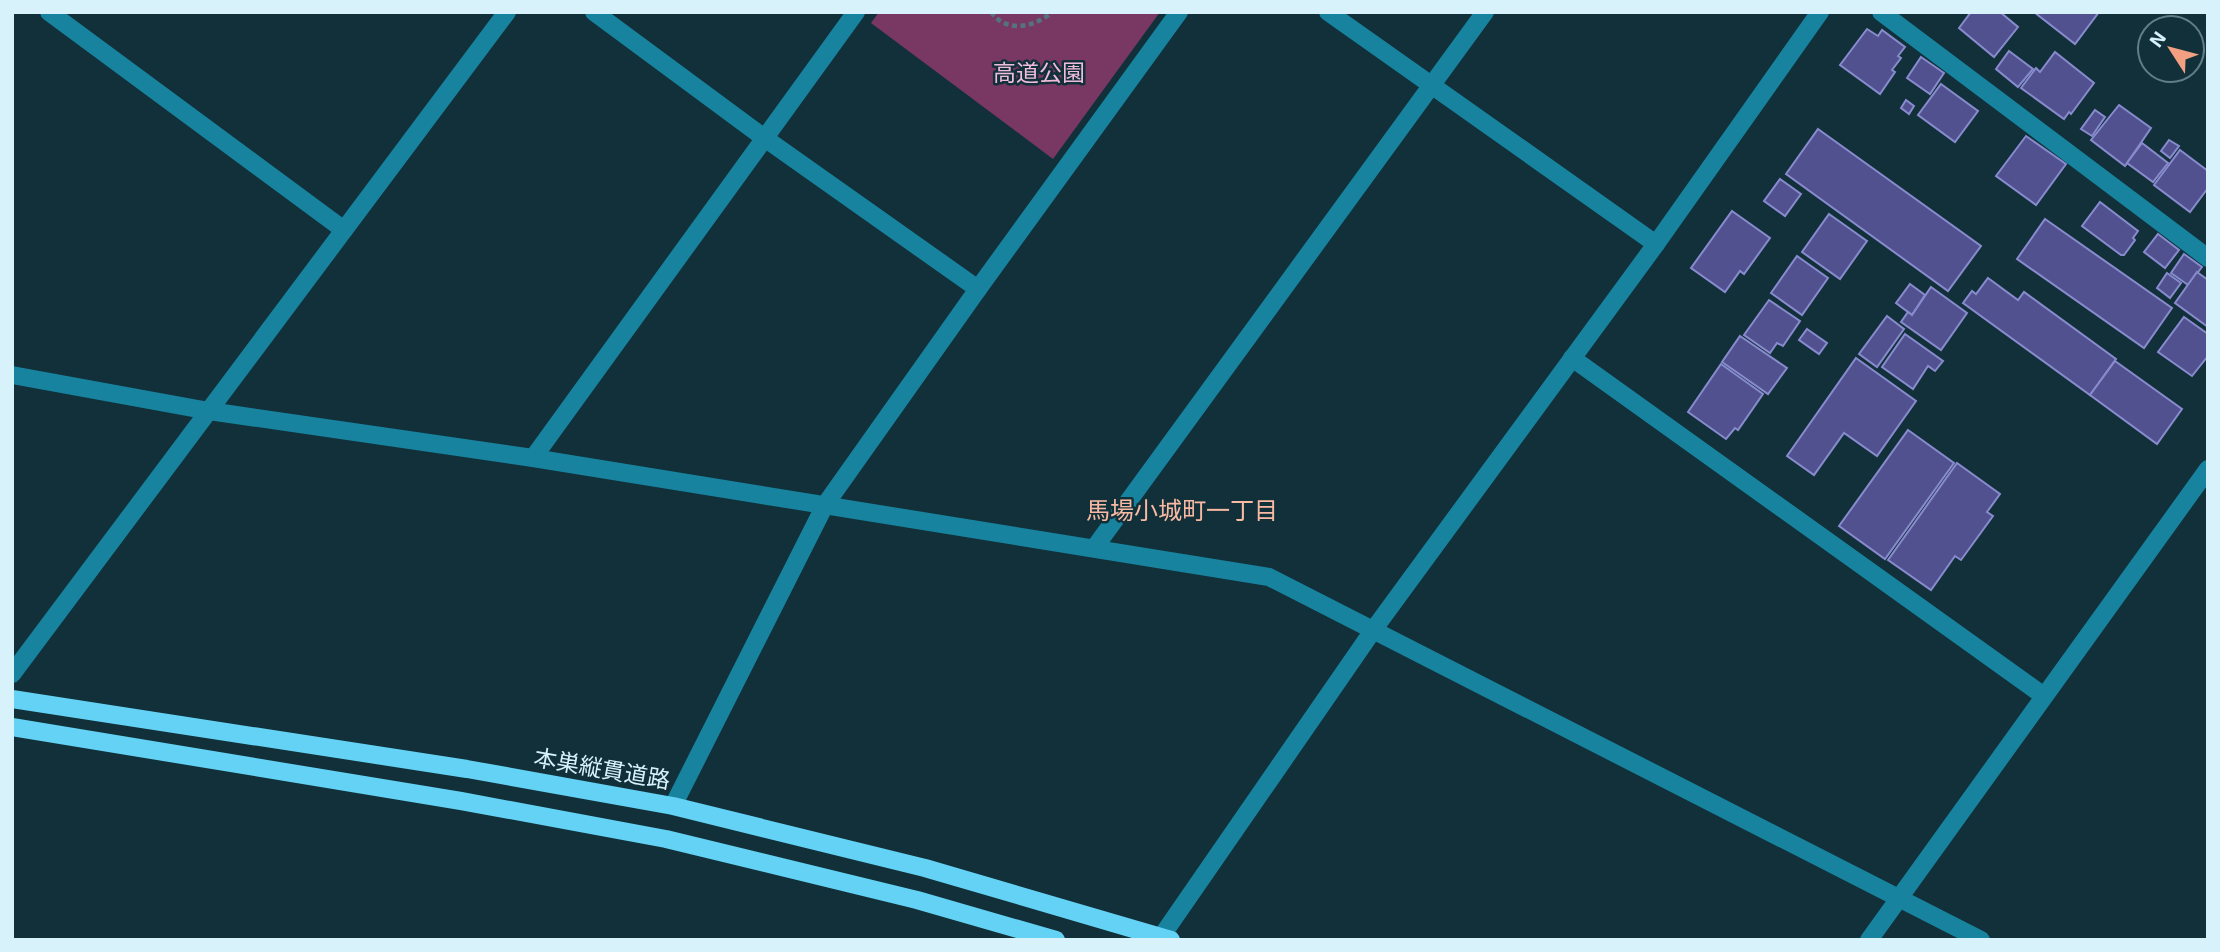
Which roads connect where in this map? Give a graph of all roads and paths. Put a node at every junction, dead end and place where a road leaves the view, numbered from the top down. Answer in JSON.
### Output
{"nodes":[{"id":1,"x":50,"y":12,"type":"edge"},
{"id":2,"x":507,"y":12,"type":"edge"},
{"id":3,"x":594,"y":12,"type":"edge"},
{"id":4,"x":856,"y":12,"type":"edge"},
{"id":5,"x":991,"y":12,"type":"edge"},
{"id":6,"x":1052,"y":12,"type":"edge"},
{"id":7,"x":1179,"y":12,"type":"edge"},
{"id":8,"x":1328,"y":12,"type":"edge"},
{"id":9,"x":1485,"y":12,"type":"edge"},
{"id":10,"x":1820,"y":12,"type":"edge"},
{"id":11,"x":1881,"y":12,"type":"edge"},
{"id":12,"x":1433,"y":85,"type":"junction"},
{"id":13,"x":763,"y":137,"type":"junction"},
{"id":14,"x":344,"y":230,"type":"junction"},
{"id":15,"x":1656,"y":244,"type":"junction"},
{"id":16,"x":2208,"y":258,"type":"edge"},
{"id":17,"x":978,"y":289,"type":"junction"},
{"id":18,"x":1572,"y":358,"type":"junction"},
{"id":19,"x":12,"y":375,"type":"edge"},
{"id":20,"x":209,"y":411,"type":"junction"},
{"id":21,"x":533,"y":458,"type":"junction"},
{"id":22,"x":2208,"y":469,"type":"edge"},
{"id":23,"x":825,"y":505,"type":"junction"},
{"id":24,"x":1095,"y":547,"type":"junction"},
{"id":25,"x":1374,"y":629,"type":"junction"},
{"id":26,"x":12,"y":674,"type":"edge"},
{"id":27,"x":2044,"y":696,"type":"junction"},
{"id":28,"x":12,"y":699,"type":"edge"},
{"id":29,"x":12,"y":727,"type":"edge"},
{"id":30,"x":673,"y":806,"type":"junction"},
{"id":31,"x":1899,"y":900,"type":"junction"},
{"id":32,"x":1163,"y":939,"type":"edge"},
{"id":33,"x":1056,"y":940,"type":"edge"},
{"id":34,"x":1869,"y":940,"type":"edge"},
{"id":35,"x":1981,"y":940,"type":"edge"}],
"edges":[{"from":1,"to":14,"type":"street"},
{"from":2,"to":14,"type":"street"},
{"from":3,"to":13,"type":"street"},
{"from":4,"to":13,"type":"street"},
{"from":5,"to":6,"type":"path"},
{"from":7,"to":17,"type":"street"},
{"from":8,"to":12,"type":"street"},
{"from":9,"to":12,"type":"street"},
{"from":10,"to":15,"type":"street"},
{"from":11,"to":16,"type":"street"},
{"from":12,"to":15,"type":"street"},
{"from":12,"to":24,"type":"street"},
{"from":13,"to":17,"type":"street"},
{"from":13,"to":21,"type":"street"},
{"from":14,"to":20,"type":"street"},
{"from":15,"to":18,"type":"street"},
{"from":17,"to":23,"type":"street"},
{"from":18,"to":25,"type":"street"},
{"from":18,"to":27,"type":"street"},
{"from":19,"to":20,"type":"street"},
{"from":20,"to":21,"type":"street"},
{"from":20,"to":26,"type":"street"},
{"from":21,"to":23,"type":"street"},
{"from":22,"to":27,"type":"street"},
{"from":23,"to":24,"type":"street"},
{"from":23,"to":30,"type":"street"},
{"from":24,"to":25,"type":"street"},
{"from":25,"to":31,"type":"street"},
{"from":25,"to":32,"type":"street"},
{"from":27,"to":31,"type":"street"},
{"from":28,"to":30,"type":"main road","name":"本巣縦貫道路"},
{"from":29,"to":33,"type":"main road"},
{"from":30,"to":32,"type":"main road","name":"本巣縦貫道路"},
{"from":31,"to":34,"type":"street"},
{"from":31,"to":35,"type":"street"}]}
